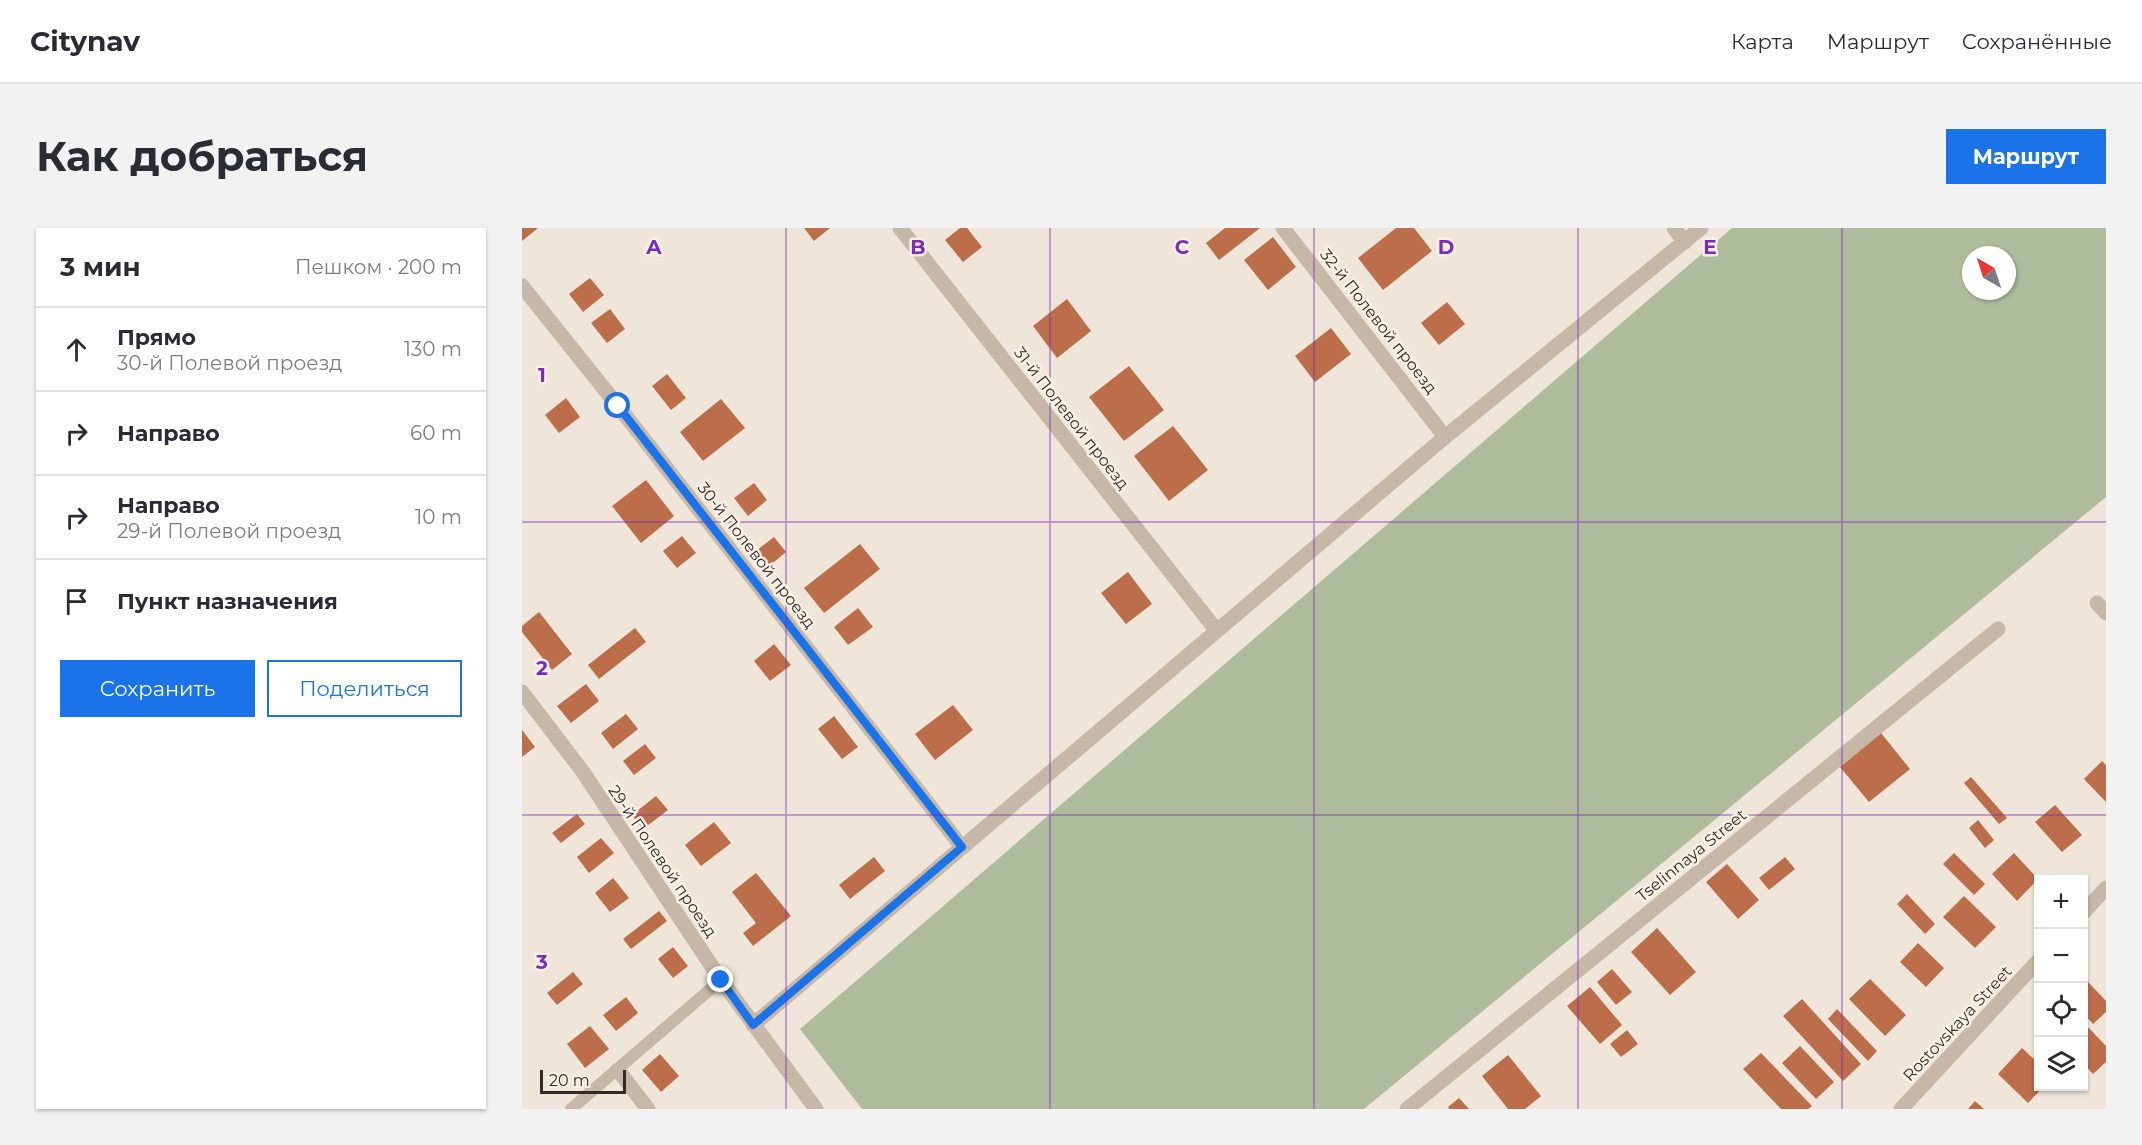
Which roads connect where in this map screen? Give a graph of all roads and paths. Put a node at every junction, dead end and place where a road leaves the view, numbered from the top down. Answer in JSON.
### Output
{"nodes":[{"id":1,"x":900,"y":228,"type":"edge"},
{"id":2,"x":1283,"y":228,"type":"edge"},
{"id":3,"x":1674,"y":228,"type":"edge"},
{"id":4,"x":1701,"y":228,"type":"edge"},
{"id":5,"x":1684,"y":242,"type":"junction"},
{"id":6,"x":522,"y":286,"type":"edge"},
{"id":7,"x":1445,"y":437,"type":"junction"},
{"id":8,"x":1998,"y":629,"type":"dead end"},
{"id":9,"x":1217,"y":631,"type":"junction"},
{"id":10,"x":522,"y":692,"type":"edge"},
{"id":11,"x":962,"y":847,"type":"junction"},
{"id":12,"x":2106,"y":888,"type":"edge"},
{"id":13,"x":2088,"y":908,"type":"edge"},
{"id":14,"x":2034,"y":965,"type":"edge"},
{"id":15,"x":721,"y":980,"type":"junction"},
{"id":16,"x":753,"y":1025,"type":"junction"},
{"id":17,"x":618,"y":1070,"type":"junction"},
{"id":18,"x":571,"y":1109,"type":"edge"},
{"id":19,"x":648,"y":1109,"type":"edge"},
{"id":20,"x":816,"y":1109,"type":"edge"},
{"id":21,"x":1407,"y":1109,"type":"edge"},
{"id":22,"x":1901,"y":1109,"type":"edge"}],
"edges":[{"from":1,"to":9,"type":"street","name":"31-й Полевой проезд"},
{"from":2,"to":7,"type":"street","name":"32-й Полевой проезд"},
{"from":3,"to":5,"type":"street"},
{"from":4,"to":5,"type":"street"},
{"from":5,"to":7,"type":"street"},
{"from":6,"to":11,"type":"street","name":"30-й Полевой проезд"},
{"from":7,"to":9,"type":"street"},
{"from":8,"to":21,"type":"street","name":"Tselinnaya Street"},
{"from":9,"to":11,"type":"street"},
{"from":10,"to":15,"type":"street","name":"29-й Полевой проезд"},
{"from":11,"to":16,"type":"street"},
{"from":12,"to":13,"type":"street"},
{"from":14,"to":22,"type":"street","name":"Rostovskaya Street"},
{"from":15,"to":16,"type":"street","name":"29-й Полевой проезд"},
{"from":15,"to":17,"type":"lane"},
{"from":16,"to":20,"type":"street","name":"29-й Полевой проезд"},
{"from":17,"to":18,"type":"lane"},
{"from":17,"to":19,"type":"street"}]}
